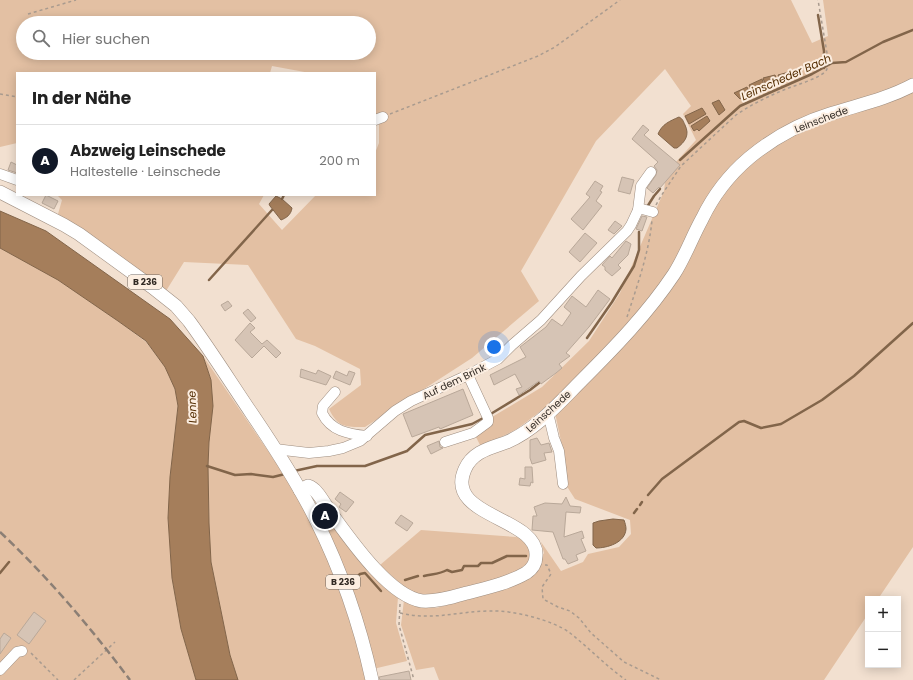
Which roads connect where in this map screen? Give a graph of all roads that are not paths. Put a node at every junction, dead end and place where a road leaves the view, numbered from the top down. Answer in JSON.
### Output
{"nodes":[{"id":1,"x":913,"y":85,"type":"edge"},
{"id":2,"x":651,"y":172,"type":"dead end"},
{"id":3,"x":0,"y":174,"type":"edge"},
{"id":4,"x":16,"y":180,"type":"edge"},
{"id":5,"x":0,"y":192,"type":"edge"},
{"id":6,"x":638,"y":210,"type":"junction"},
{"id":7,"x":653,"y":212,"type":"road end"},
{"id":8,"x":468,"y":375,"type":"junction"},
{"id":9,"x":334,"y":392,"type":"dead end"},
{"id":10,"x":548,"y":413,"type":"junction"},
{"id":11,"x":338,"y":430,"type":"junction"},
{"id":12,"x":367,"y":436,"type":"junction"},
{"id":13,"x":444,"y":442,"type":"dead end"},
{"id":14,"x":275,"y":448,"type":"junction"},
{"id":15,"x":337,"y":450,"type":"junction"},
{"id":16,"x":563,"y":484,"type":"dead end"},
{"id":17,"x":300,"y":490,"type":"junction"},
{"id":18,"x":22,"y":651,"type":"road end"},
{"id":19,"x":0,"y":670,"type":"edge"},
{"id":20,"x":372,"y":680,"type":"edge"}],
"edges":[{"from":1,"to":10,"type":"main road","name":"Leinschede"},
{"from":2,"to":6,"type":"street","name":"Auf dem Brink"},
{"from":3,"to":4,"type":"street"},
{"from":5,"to":14,"type":"main road","number":"B 236"},
{"from":6,"to":7,"type":"street"},
{"from":6,"to":8,"type":"street","name":"Auf dem Brink"},
{"from":8,"to":12,"type":"street","name":"Auf dem Brink"},
{"from":8,"to":13,"type":"street"},
{"from":9,"to":11,"type":"street"},
{"from":10,"to":16,"type":"street"},
{"from":10,"to":17,"type":"main road","name":"Leinschede"},
{"from":11,"to":12,"type":"street"},
{"from":11,"to":15,"type":"street"},
{"from":12,"to":15,"type":"street","name":"Auf dem Brink"},
{"from":14,"to":15,"type":"street","name":"Auf dem Brink"},
{"from":14,"to":17,"type":"main road","number":"B 236"},
{"from":17,"to":20,"type":"main road","number":"B 236"},
{"from":18,"to":19,"type":"street"}]}
